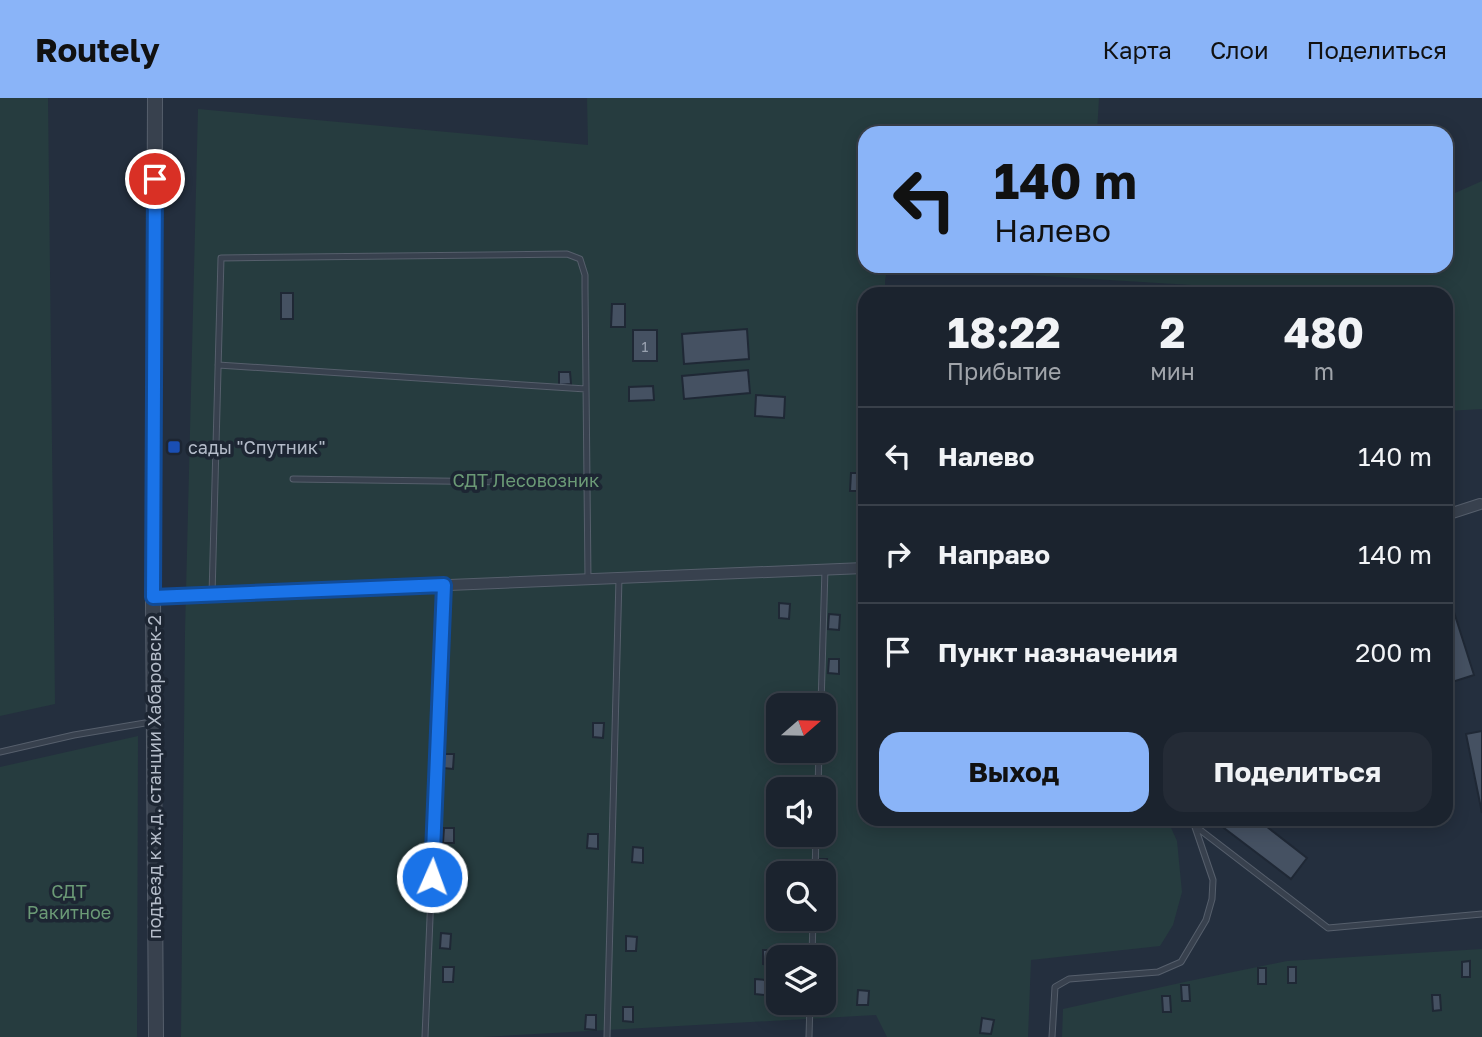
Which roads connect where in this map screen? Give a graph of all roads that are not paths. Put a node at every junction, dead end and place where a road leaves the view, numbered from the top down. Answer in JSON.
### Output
{"nodes":[{"id":1,"x":155,"y":98,"type":"edge"},
{"id":2,"x":218,"y":365,"type":"junction"},
{"id":3,"x":586,"y":390,"type":"junction"},
{"id":4,"x":293,"y":479,"type":"dead end"},
{"id":5,"x":587,"y":483,"type":"junction"},
{"id":6,"x":1480,"y":504,"type":"edge"},
{"id":7,"x":1453,"y":513,"type":"edge"},
{"id":8,"x":858,"y":568,"type":"edge"},
{"id":9,"x":825,"y":569,"type":"junction"},
{"id":10,"x":619,"y":578,"type":"junction"},
{"id":11,"x":588,"y":579,"type":"junction"},
{"id":12,"x":444,"y":585,"type":"junction"},
{"id":13,"x":212,"y":595,"type":"junction"},
{"id":14,"x":153,"y":597,"type":"junction"},
{"id":15,"x":821,"y":693,"type":"edge"},
{"id":16,"x":154,"y":722,"type":"junction"},
{"id":17,"x":0,"y":752,"type":"edge"},
{"id":18,"x":1194,"y":826,"type":"edge"},
{"id":19,"x":1198,"y":826,"type":"edge"},
{"id":20,"x":1482,"y":914,"type":"edge"},
{"id":21,"x":810,"y":1015,"type":"edge"},
{"id":22,"x":156,"y":1037,"type":"edge"},
{"id":23,"x":425,"y":1037,"type":"edge"},
{"id":24,"x":607,"y":1037,"type":"edge"},
{"id":25,"x":809,"y":1037,"type":"edge"},
{"id":26,"x":1052,"y":1037,"type":"edge"}],
"edges":[{"from":1,"to":14,"type":"street","name":"подъезд к ж.д. станции Хабаровск-2"},
{"from":2,"to":3,"type":"lane"},
{"from":2,"to":3,"type":"lane"},
{"from":2,"to":13,"type":"lane"},
{"from":3,"to":5,"type":"lane"},
{"from":4,"to":5,"type":"lane"},
{"from":5,"to":11,"type":"lane"},
{"from":6,"to":7,"type":"street"},
{"from":8,"to":9,"type":"street"},
{"from":9,"to":10,"type":"street"},
{"from":9,"to":15,"type":"lane"},
{"from":10,"to":11,"type":"street"},
{"from":10,"to":24,"type":"lane"},
{"from":11,"to":12,"type":"street"},
{"from":12,"to":13,"type":"street"},
{"from":12,"to":23,"type":"lane"},
{"from":13,"to":14,"type":"street"},
{"from":14,"to":16,"type":"street","name":"подъезд к ж.д. станции Хабаровск-2"},
{"from":16,"to":17,"type":"lane"},
{"from":16,"to":22,"type":"street","name":"подъезд к ж.д. станции Хабаровск-2"},
{"from":18,"to":26,"type":"lane"},
{"from":19,"to":20,"type":"lane"},
{"from":21,"to":25,"type":"lane"}]}
